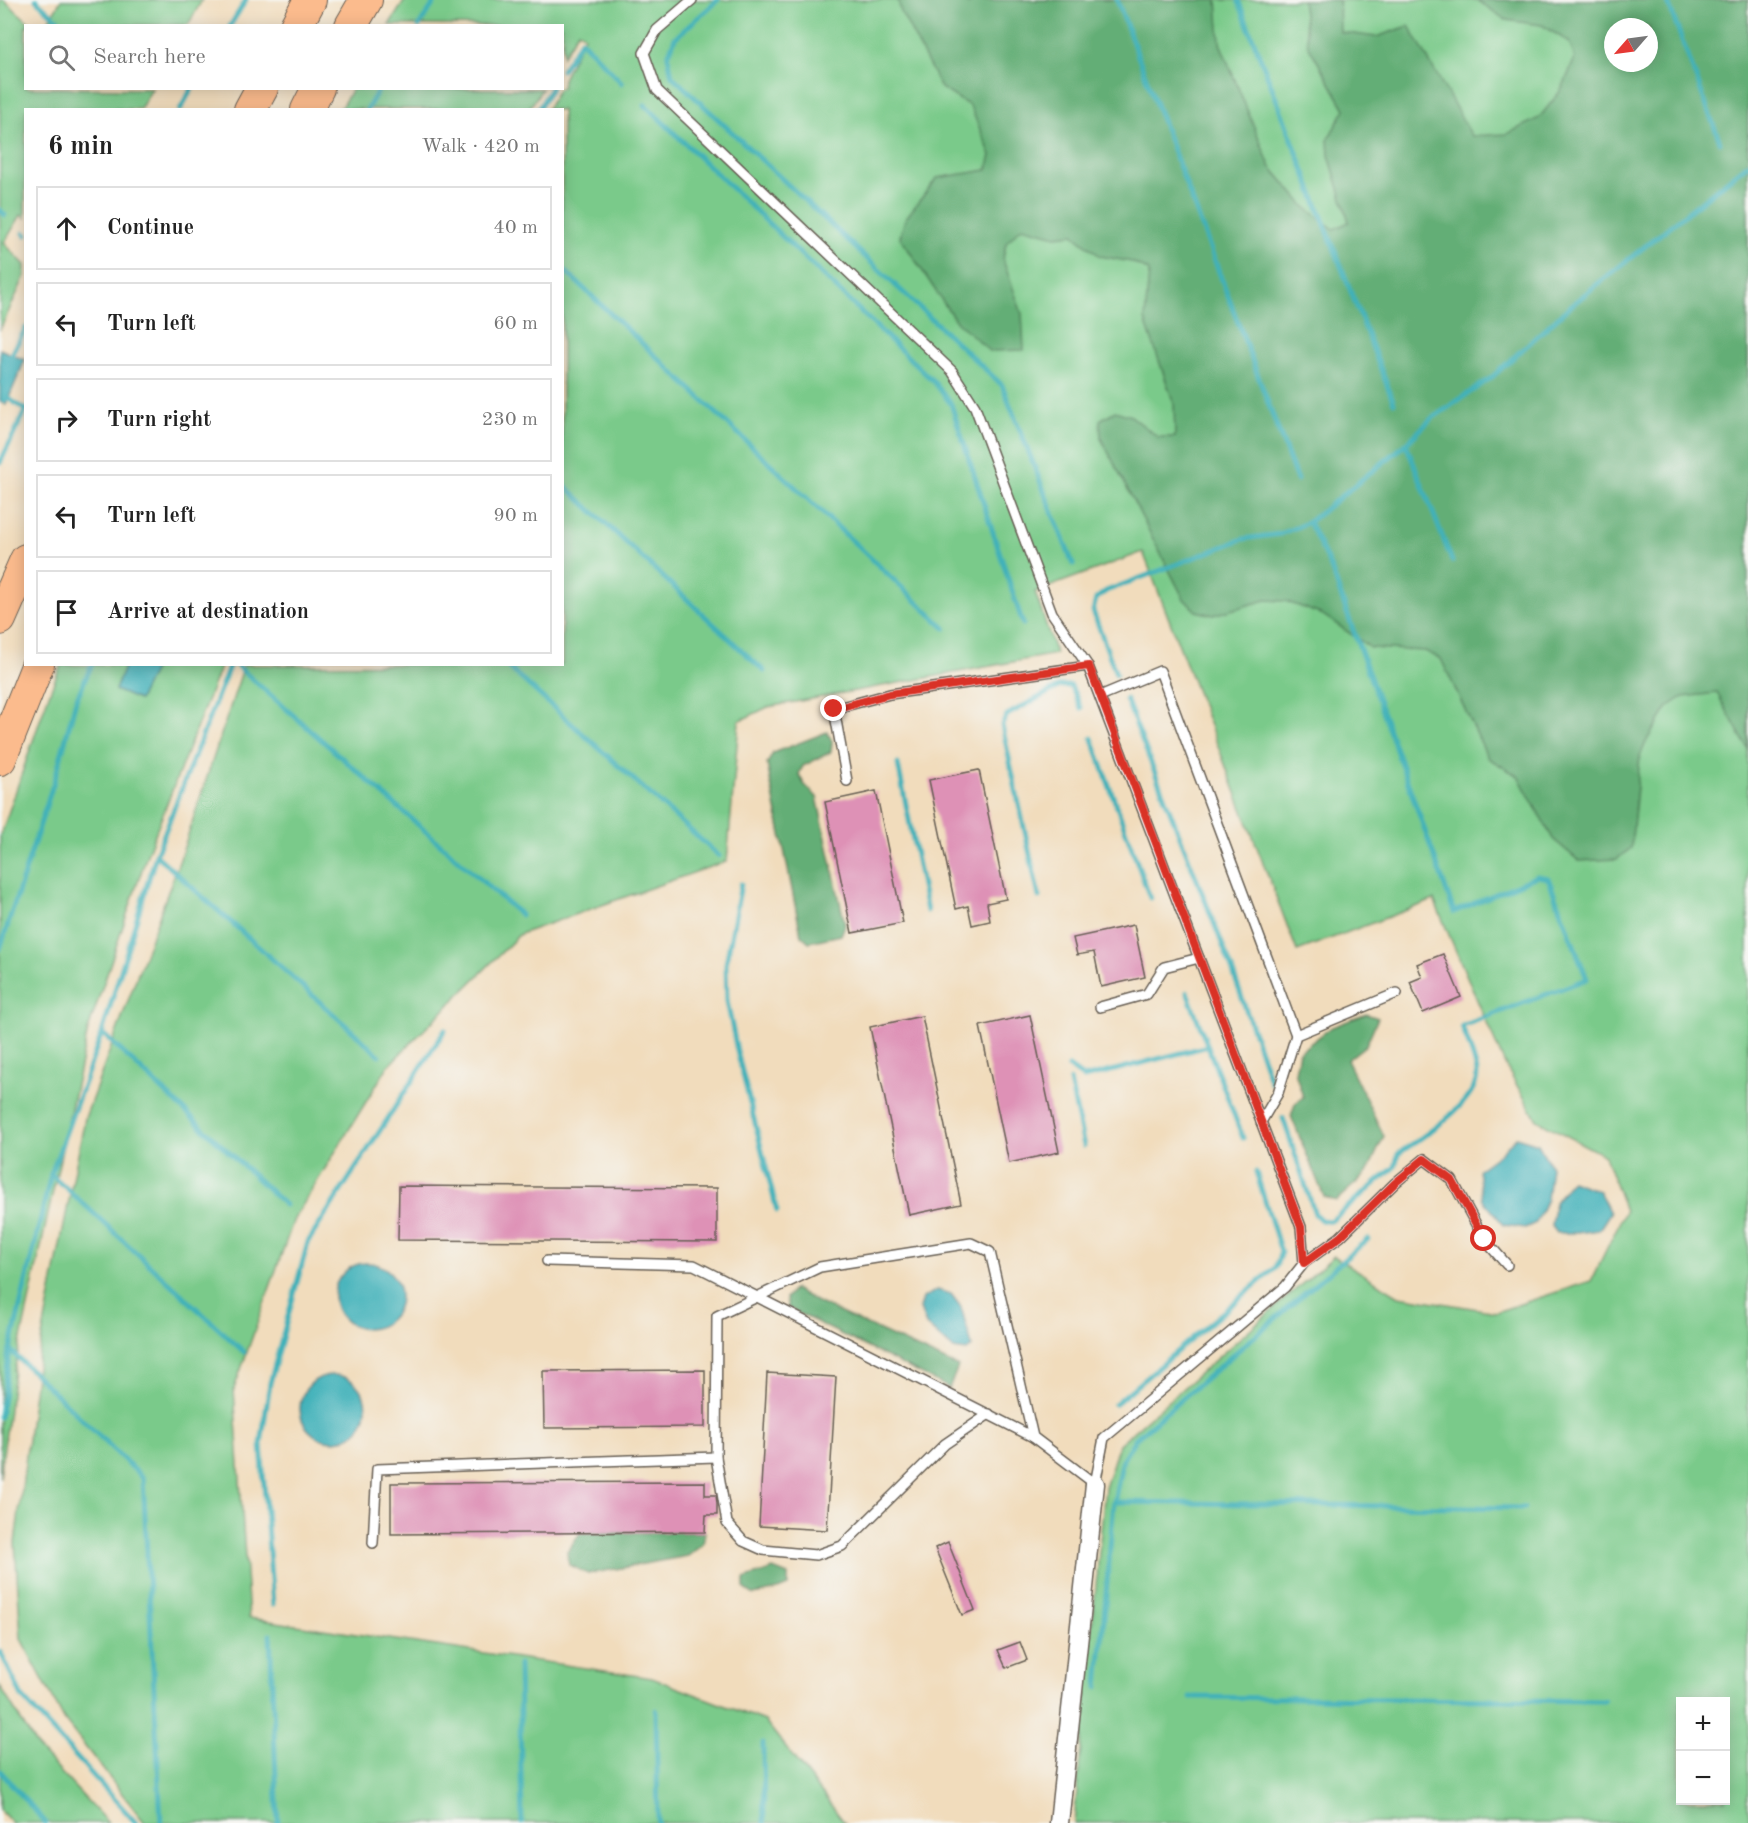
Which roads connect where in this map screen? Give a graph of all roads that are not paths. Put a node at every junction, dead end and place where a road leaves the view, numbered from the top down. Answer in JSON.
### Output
{"nodes":[{"id":1,"x":310,"y":0,"type":"edge"},
{"id":2,"x":366,"y":0,"type":"edge"},
{"id":3,"x":692,"y":0,"type":"edge"},
{"id":4,"x":297,"y":24,"type":"edge"},
{"id":5,"x":352,"y":24,"type":"edge"},
{"id":6,"x":261,"y":90,"type":"edge"},
{"id":7,"x":317,"y":90,"type":"edge"},
{"id":8,"x":251,"y":108,"type":"edge"},
{"id":9,"x":308,"y":108,"type":"edge"},
{"id":10,"x":24,"y":565,"type":"edge"},
{"id":11,"x":0,"y":619,"type":"edge"},
{"id":12,"x":37,"y":666,"type":"edge"},
{"id":13,"x":1089,"y":666,"type":"junction"},
{"id":14,"x":1100,"y":696,"type":"junction"},
{"id":15,"x":0,"y":759,"type":"edge"},
{"id":16,"x":847,"y":781,"type":"dead end"},
{"id":17,"x":1199,"y":958,"type":"junction"},
{"id":18,"x":1397,"y":993,"type":"dead end"},
{"id":19,"x":1100,"y":1008,"type":"dead end"},
{"id":20,"x":1296,"y":1035,"type":"junction"},
{"id":21,"x":1261,"y":1122,"type":"junction"},
{"id":22,"x":547,"y":1261,"type":"dead end"},
{"id":23,"x":1304,"y":1263,"type":"junction"},
{"id":24,"x":1507,"y":1265,"type":"dead end"},
{"id":25,"x":756,"y":1297,"type":"junction"},
{"id":26,"x":989,"y":1414,"type":"junction"},
{"id":27,"x":1033,"y":1437,"type":"junction"},
{"id":28,"x":716,"y":1457,"type":"junction"},
{"id":29,"x":1095,"y":1484,"type":"junction"},
{"id":30,"x":374,"y":1543,"type":"dead end"},
{"id":31,"x":1059,"y":1823,"type":"edge"}],
"edges":[{"from":1,"to":4,"type":"highway"},
{"from":2,"to":5,"type":"highway"},
{"from":3,"to":13,"type":"lane"},
{"from":6,"to":8,"type":"highway"},
{"from":7,"to":9,"type":"highway"},
{"from":10,"to":11,"type":"highway"},
{"from":12,"to":15,"type":"highway"},
{"from":13,"to":14,"type":"lane"},
{"from":13,"to":16,"type":"lane"},
{"from":14,"to":17,"type":"lane"},
{"from":14,"to":20,"type":"lane"},
{"from":17,"to":19,"type":"lane"},
{"from":17,"to":21,"type":"lane"},
{"from":18,"to":20,"type":"lane"},
{"from":20,"to":21,"type":"lane"},
{"from":21,"to":23,"type":"lane"},
{"from":22,"to":25,"type":"lane"},
{"from":23,"to":24,"type":"lane"},
{"from":23,"to":29,"type":"lane"},
{"from":25,"to":26,"type":"lane"},
{"from":25,"to":27,"type":"lane"},
{"from":25,"to":28,"type":"lane"},
{"from":26,"to":27,"type":"lane"},
{"from":26,"to":28,"type":"lane"},
{"from":27,"to":29,"type":"lane"},
{"from":28,"to":30,"type":"lane"},
{"from":29,"to":31,"type":"street"}]}
